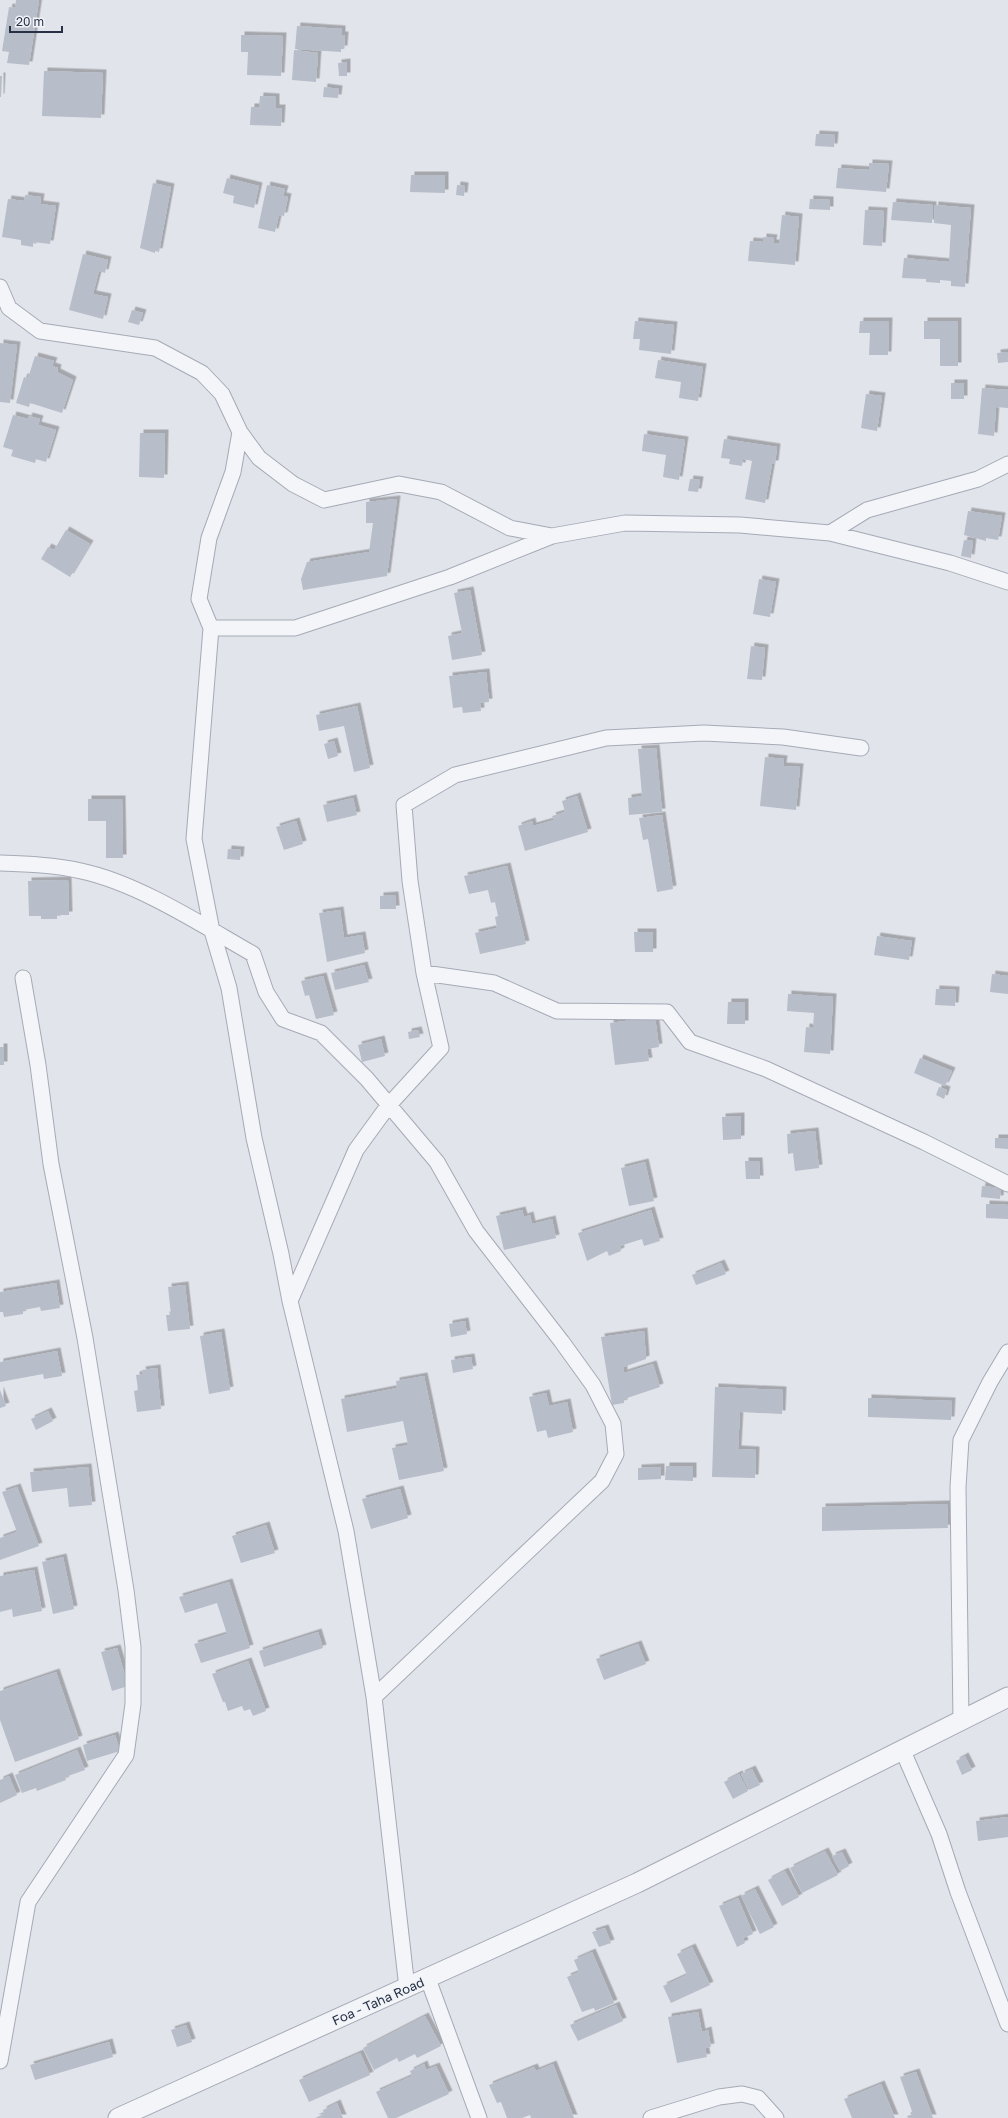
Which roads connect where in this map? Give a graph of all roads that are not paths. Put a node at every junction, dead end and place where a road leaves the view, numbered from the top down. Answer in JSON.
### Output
{"nodes":[{"id":1,"x":0,"y":287,"type":"edge"},
{"id":2,"x":240,"y":432,"type":"junction"},
{"id":3,"x":1008,"y":464,"type":"edge"},
{"id":4,"x":830,"y":533,"type":"junction"},
{"id":5,"x":552,"y":536,"type":"junction"},
{"id":6,"x":1008,"y":582,"type":"edge"},
{"id":7,"x":211,"y":628,"type":"junction"},
{"id":8,"x":861,"y":748,"type":"dead end"},
{"id":9,"x":0,"y":863,"type":"edge"},
{"id":10,"x":212,"y":931,"type":"junction"},
{"id":11,"x":424,"y":973,"type":"junction"},
{"id":12,"x":23,"y":978,"type":"dead end"},
{"id":13,"x":388,"y":1106,"type":"junction"},
{"id":14,"x":1008,"y":1184,"type":"edge"},
{"id":15,"x":290,"y":1301,"type":"junction"},
{"id":16,"x":1008,"y":1352,"type":"edge"},
{"id":17,"x":374,"y":1697,"type":"junction"},
{"id":18,"x":1008,"y":1697,"type":"edge"},
{"id":19,"x":961,"y":1721,"type":"junction"},
{"id":20,"x":902,"y":1749,"type":"junction"},
{"id":21,"x":428,"y":1979,"type":"junction"},
{"id":22,"x":407,"y":1988,"type":"junction"},
{"id":23,"x":1008,"y":2024,"type":"edge"},
{"id":24,"x":1,"y":2057,"type":"edge"},
{"id":25,"x":118,"y":2118,"type":"edge"},
{"id":26,"x":479,"y":2118,"type":"edge"},
{"id":27,"x":651,"y":2118,"type":"edge"},
{"id":28,"x":776,"y":2118,"type":"edge"}],
"edges":[{"from":1,"to":2,"type":"street"},
{"from":2,"to":5,"type":"street"},
{"from":2,"to":7,"type":"street"},
{"from":3,"to":4,"type":"street"},
{"from":4,"to":5,"type":"street"},
{"from":4,"to":6,"type":"street"},
{"from":5,"to":7,"type":"street"},
{"from":7,"to":10,"type":"street"},
{"from":8,"to":11,"type":"street"},
{"from":9,"to":10,"type":"street"},
{"from":10,"to":13,"type":"street"},
{"from":10,"to":15,"type":"street"},
{"from":11,"to":13,"type":"street"},
{"from":11,"to":14,"type":"street"},
{"from":12,"to":24,"type":"street"},
{"from":13,"to":15,"type":"street"},
{"from":13,"to":17,"type":"street"},
{"from":15,"to":17,"type":"street"},
{"from":16,"to":19,"type":"street"},
{"from":17,"to":22,"type":"street"},
{"from":18,"to":19,"type":"street","name":"Foa - Taha Road"},
{"from":19,"to":20,"type":"street","name":"Foa - Taha Road"},
{"from":20,"to":21,"type":"street","name":"Foa - Taha Road"},
{"from":20,"to":23,"type":"street"},
{"from":21,"to":22,"type":"street","name":"Foa - Taha Road"},
{"from":21,"to":26,"type":"street"},
{"from":22,"to":25,"type":"street","name":"Foa - Taha Road"},
{"from":27,"to":28,"type":"street"}]}
